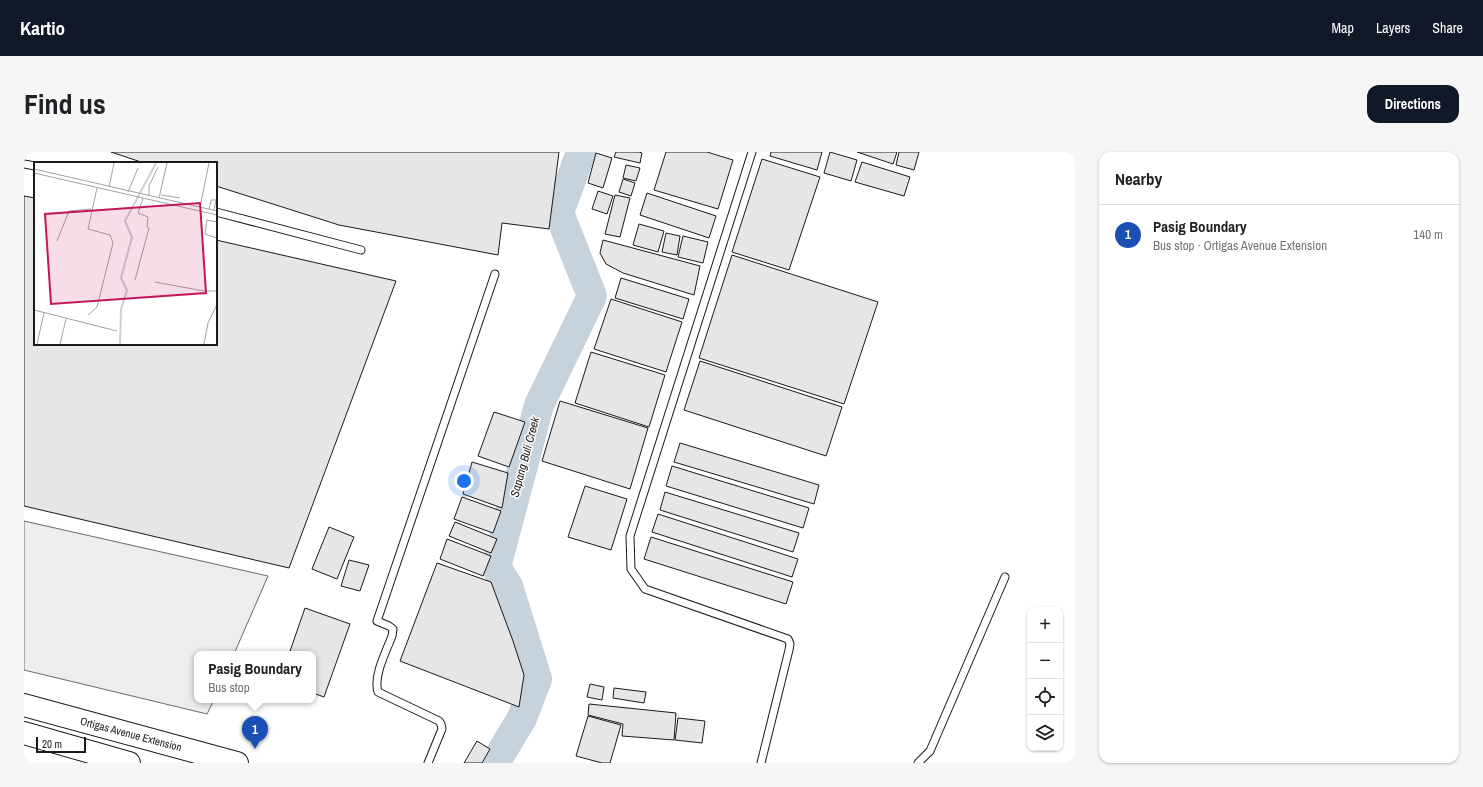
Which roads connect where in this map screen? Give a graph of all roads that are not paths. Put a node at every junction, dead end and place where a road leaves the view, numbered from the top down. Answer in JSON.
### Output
{"nodes":[{"id":1,"x":752,"y":152,"type":"edge"},
{"id":2,"x":24,"y":164,"type":"edge"},
{"id":3,"x":34,"y":166,"type":"edge"},
{"id":4,"x":217,"y":212,"type":"edge"},
{"id":5,"x":361,"y":250,"type":"dead end"},
{"id":6,"x":495,"y":274,"type":"dead end"},
{"id":7,"x":1005,"y":577,"type":"dead end"},
{"id":8,"x":28,"y":723,"type":"edge"},
{"id":9,"x":129,"y":763,"type":"edge"},
{"id":10,"x":237,"y":763,"type":"edge"},
{"id":11,"x":428,"y":763,"type":"edge"},
{"id":12,"x":761,"y":763,"type":"edge"},
{"id":13,"x":918,"y":763,"type":"edge"}],
"edges":[{"from":1,"to":12,"type":"lane"},
{"from":2,"to":3,"type":"lane"},
{"from":4,"to":5,"type":"lane"},
{"from":6,"to":11,"type":"lane"},
{"from":7,"to":13,"type":"lane"},
{"from":8,"to":9,"type":"main road","name":"Ortigas Avenue Extension"},
{"from":8,"to":10,"type":"main road","name":"Ortigas Avenue Extension"}]}
